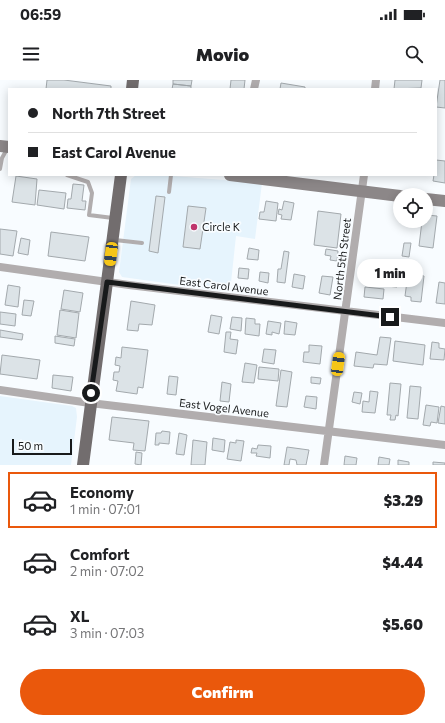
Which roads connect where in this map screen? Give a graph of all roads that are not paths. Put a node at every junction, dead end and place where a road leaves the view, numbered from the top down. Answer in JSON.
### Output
{"nodes":[{"id":1,"x":8,"y":149,"type":"edge"},
{"id":2,"x":0,"y":169,"type":"edge"},
{"id":3,"x":70,"y":176,"type":"edge"},
{"id":4,"x":122,"y":176,"type":"edge"},
{"id":5,"x":171,"y":176,"type":"edge"},
{"id":6,"x":243,"y":176,"type":"edge"},
{"id":7,"x":364,"y":176,"type":"edge"},
{"id":8,"x":361,"y":191,"type":"junction"},
{"id":9,"x":169,"y":192,"type":"dead end"},
{"id":10,"x":393,"y":195,"type":"edge"},
{"id":11,"x":433,"y":200,"type":"edge"},
{"id":12,"x":445,"y":201,"type":"edge"},
{"id":13,"x":116,"y":218,"type":"junction"},
{"id":14,"x":112,"y":240,"type":"junction"},
{"id":15,"x":142,"y":243,"type":"dead end"},
{"id":16,"x":0,"y":267,"type":"edge"},
{"id":17,"x":107,"y":282,"type":"junction"},
{"id":18,"x":346,"y":312,"type":"junction"},
{"id":19,"x":445,"y":323,"type":"edge"},
{"id":20,"x":0,"y":390,"type":"edge"},
{"id":21,"x":90,"y":403,"type":"junction"},
{"id":22,"x":328,"y":432,"type":"junction"},
{"id":23,"x":445,"y":445,"type":"edge"},
{"id":24,"x":83,"y":465,"type":"edge"},
{"id":25,"x":324,"y":465,"type":"edge"}],
"edges":[{"from":1,"to":2,"type":"lane"},
{"from":3,"to":13,"type":"lane"},
{"from":4,"to":13,"type":"main road"},
{"from":5,"to":9,"type":"lane"},
{"from":6,"to":8,"type":"street"},
{"from":7,"to":8,"type":"street","name":"North 5th Street"},
{"from":8,"to":10,"type":"street"},
{"from":8,"to":18,"type":"street","name":"North 5th Street"},
{"from":11,"to":12,"type":"street"},
{"from":13,"to":14,"type":"main road"},
{"from":14,"to":15,"type":"lane"},
{"from":14,"to":17,"type":"main road"},
{"from":16,"to":17,"type":"street","name":"East Carol Avenue"},
{"from":17,"to":18,"type":"street","name":"East Carol Avenue"},
{"from":17,"to":21,"type":"main road"},
{"from":18,"to":19,"type":"street","name":"East Carol Avenue"},
{"from":18,"to":22,"type":"street","name":"North 5th Street"},
{"from":20,"to":21,"type":"street","name":"East Vogel Avenue"},
{"from":21,"to":22,"type":"street","name":"East Vogel Avenue"},
{"from":21,"to":24,"type":"main road"},
{"from":22,"to":23,"type":"street","name":"East Vogel Avenue"},
{"from":22,"to":25,"type":"street","name":"North 5th Street"}]}
